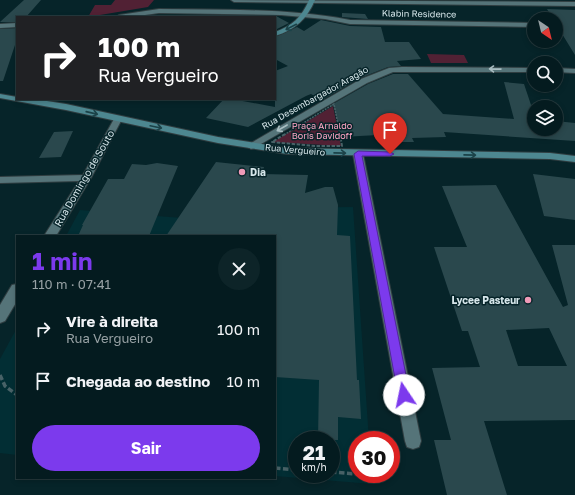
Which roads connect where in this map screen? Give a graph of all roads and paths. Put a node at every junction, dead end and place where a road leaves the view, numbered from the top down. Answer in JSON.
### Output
{"nodes":[{"id":1,"x":234,"y":0,"type":"edge"},
{"id":2,"x":312,"y":0,"type":"edge"},
{"id":3,"x":558,"y":0,"type":"edge"},
{"id":4,"x":575,"y":3,"type":"edge"},
{"id":5,"x":308,"y":7,"type":"junction"},
{"id":6,"x":281,"y":12,"type":"junction"},
{"id":7,"x":126,"y":16,"type":"edge"},
{"id":8,"x":304,"y":16,"type":"junction"},
{"id":9,"x":16,"y":25,"type":"edge"},
{"id":10,"x":527,"y":25,"type":"edge"},
{"id":11,"x":0,"y":26,"type":"edge"},
{"id":12,"x":276,"y":34,"type":"edge"},
{"id":13,"x":527,"y":70,"type":"edge"},
{"id":14,"x":563,"y":70,"type":"edge"},
{"id":15,"x":575,"y":71,"type":"edge"},
{"id":16,"x":16,"y":93,"type":"edge"},
{"id":17,"x":0,"y":95,"type":"edge"},
{"id":18,"x":16,"y":99,"type":"edge"},
{"id":19,"x":30,"y":100,"type":"edge"},
{"id":20,"x":66,"y":103,"type":"edge"},
{"id":21,"x":118,"y":119,"type":"junction"},
{"id":22,"x":251,"y":146,"type":"junction"},
{"id":23,"x":342,"y":146,"type":"joint"},
{"id":24,"x":358,"y":154,"type":"junction"},
{"id":25,"x":575,"y":159,"type":"edge"},
{"id":26,"x":86,"y":178,"type":"junction"},
{"id":27,"x":0,"y":180,"type":"edge"},
{"id":28,"x":51,"y":235,"type":"edge"},
{"id":29,"x":16,"y":290,"type":"edge"},
{"id":30,"x":4,"y":305,"type":"edge"},
{"id":31,"x":0,"y":317,"type":"edge"},
{"id":32,"x":0,"y":375,"type":"edge"},
{"id":33,"x":16,"y":393,"type":"edge"},
{"id":34,"x":413,"y":441,"type":"dead end"},
{"id":35,"x":276,"y":468,"type":"edge"},
{"id":36,"x":288,"y":469,"type":"edge"}],
"edges":[{"from":1,"to":2,"type":"street"},
{"from":2,"to":4,"type":"street"},
{"from":2,"to":5,"type":"main road"},
{"from":3,"to":4,"type":"street"},
{"from":5,"to":6,"type":"street"},
{"from":5,"to":8,"type":"main road"},
{"from":6,"to":7,"type":"street"},
{"from":6,"to":8,"type":"street","name":"Klabin Residence"},
{"from":8,"to":10,"type":"street","name":"Klabin Residence"},
{"from":8,"to":12,"type":"main road","one_way":true},
{"from":9,"to":11,"type":"street"},
{"from":13,"to":22,"type":"street","name":"Rua Desembargador Aragão","one_way":true},
{"from":14,"to":15,"type":"street"},
{"from":16,"to":17,"type":"main road"},
{"from":17,"to":18,"type":"main road","name":"Rua Vergueiro"},
{"from":19,"to":20,"type":"main road","name":"Rua Vergueiro"},
{"from":20,"to":21,"type":"main road","name":"Rua Vergueiro","one_way":true},
{"from":21,"to":22,"type":"main road","name":"Rua Vergueiro","one_way":true},
{"from":21,"to":26,"type":"street","name":"Rua Domingo de Souto"},
{"from":22,"to":24,"type":"main road","name":"Rua Vergueiro","one_way":true},
{"from":23,"to":23,"type":"path"},
{"from":24,"to":25,"type":"main road","name":"Rua Vergueiro","one_way":true},
{"from":24,"to":34,"type":"street"},
{"from":26,"to":27,"type":"street"},
{"from":26,"to":28,"type":"street","name":"Rua Domingo de Souto"},
{"from":29,"to":30,"type":"street"},
{"from":30,"to":31,"type":"street"},
{"from":32,"to":33,"type":"path"},
{"from":35,"to":36,"type":"path"}]}
